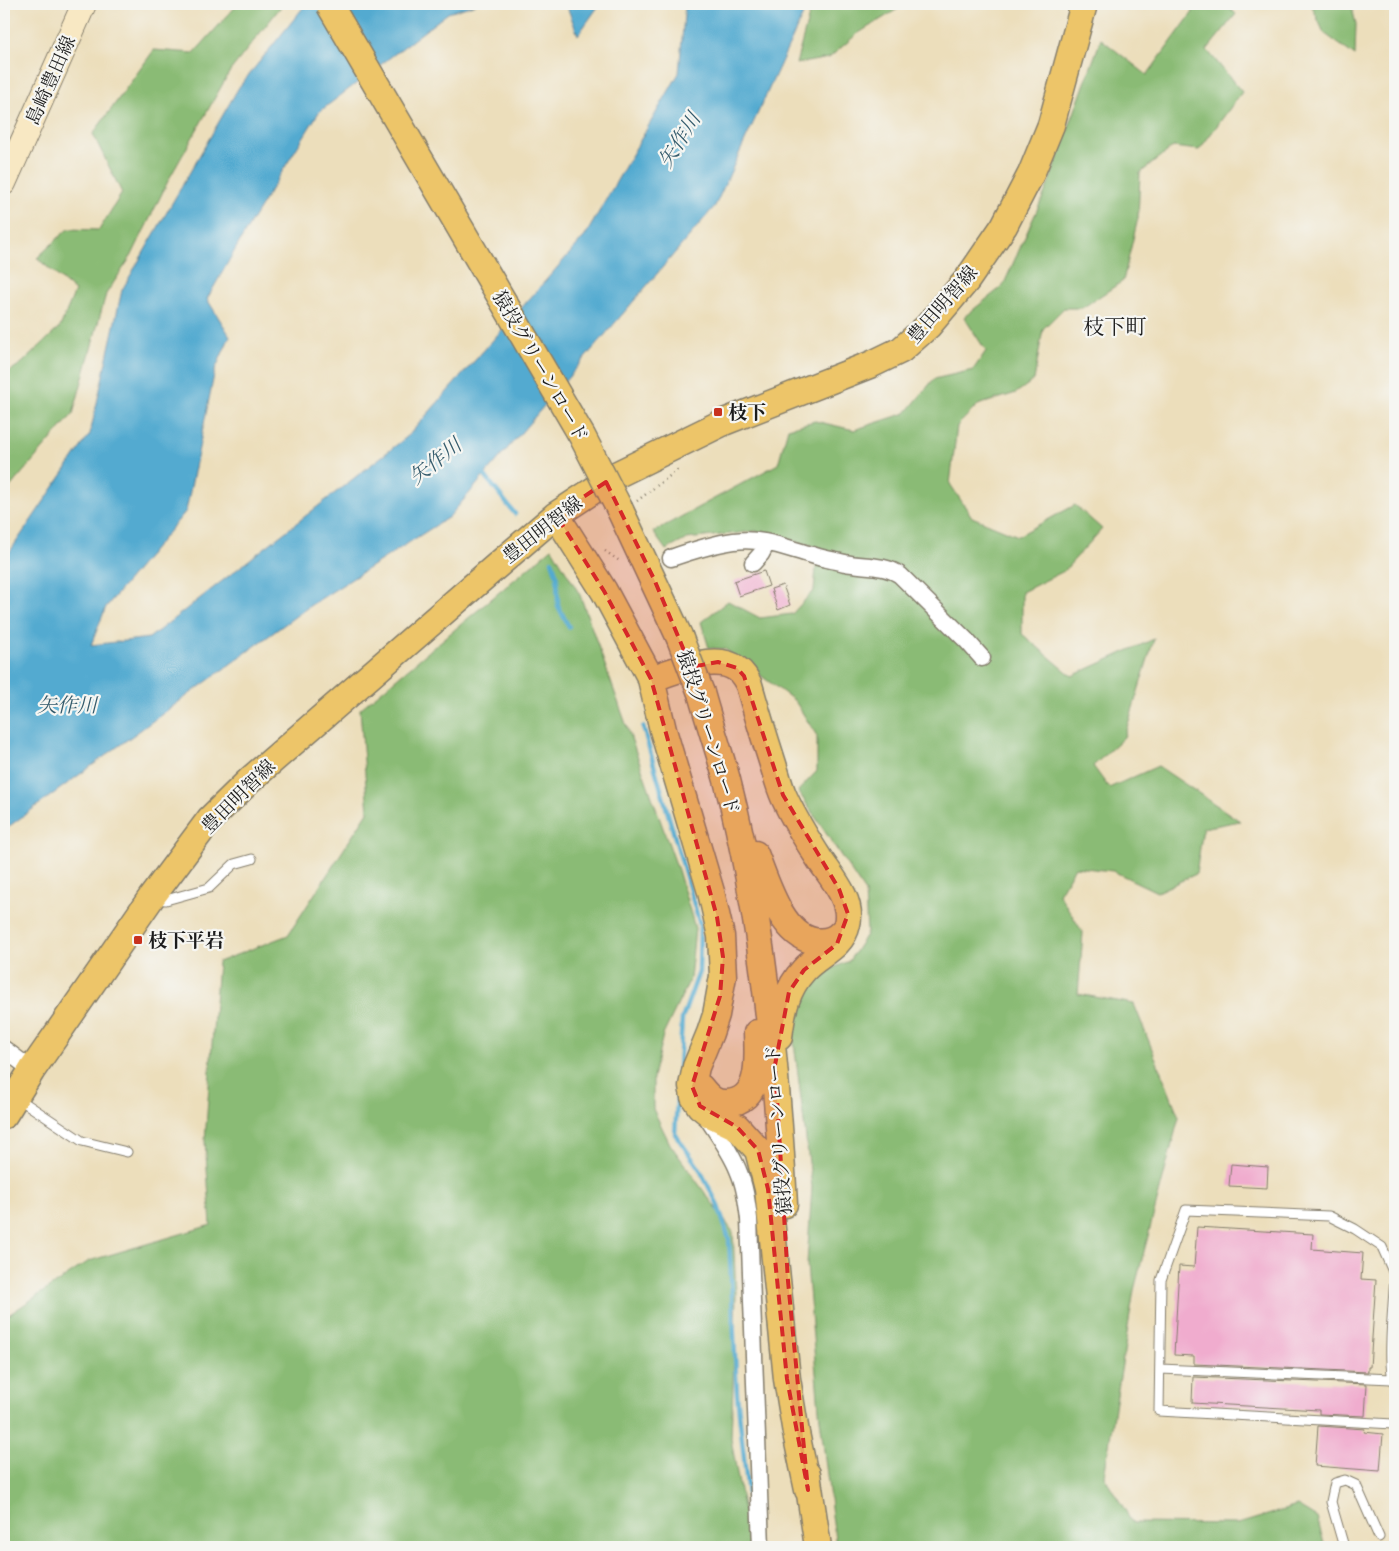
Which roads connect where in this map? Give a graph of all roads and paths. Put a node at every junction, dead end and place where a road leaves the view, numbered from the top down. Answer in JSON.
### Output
{"nodes":[{"id":1,"x":84,"y":4,"type":"edge"},
{"id":2,"x":329,"y":4,"type":"edge"},
{"id":3,"x":1084,"y":4,"type":"edge"},
{"id":4,"x":4,"y":183,"type":"edge"},
{"id":5,"x":683,"y":466,"type":"dead end"},
{"id":6,"x":625,"y":508,"type":"junction"},
{"id":7,"x":556,"y":515,"type":"junction"},
{"id":8,"x":767,"y":543,"type":"junction"},
{"id":9,"x":601,"y":549,"type":"dead end"},
{"id":10,"x":671,"y":558,"type":"dead end"},
{"id":11,"x":623,"y":563,"type":"dead end"},
{"id":12,"x":752,"y":563,"type":"dead end"},
{"id":13,"x":982,"y":658,"type":"dead end"},
{"id":14,"x":651,"y":679,"type":"junction"},
{"id":15,"x":727,"y":780,"type":"junction"},
{"id":16,"x":742,"y":846,"type":"junction"},
{"id":17,"x":252,"y":859,"type":"dead end"},
{"id":18,"x":151,"y":898,"type":"junction"},
{"id":19,"x":847,"y":925,"type":"junction"},
{"id":20,"x":4,"y":1049,"type":"edge"},
{"id":21,"x":701,"y":1056,"type":"junction"},
{"id":22,"x":775,"y":1064,"type":"junction"},
{"id":23,"x":32,"y":1070,"type":"junction"},
{"id":24,"x":10,"y":1106,"type":"edge"},
{"id":25,"x":700,"y":1106,"type":"junction"},
{"id":26,"x":127,"y":1152,"type":"dead end"},
{"id":27,"x":1395,"y":1276,"type":"edge"},
{"id":28,"x":1160,"y":1369,"type":"junction"},
{"id":29,"x":1394,"y":1381,"type":"edge"},
{"id":30,"x":1395,"y":1427,"type":"edge"},
{"id":31,"x":808,"y":1490,"type":"junction"},
{"id":32,"x":1379,"y":1537,"type":"dead end"},
{"id":33,"x":761,"y":1547,"type":"edge"},
{"id":34,"x":818,"y":1547,"type":"edge"},
{"id":35,"x":1344,"y":1547,"type":"edge"}],
"edges":[{"from":1,"to":4,"type":"main road","name":"島崎豊田線"},
{"from":2,"to":6,"type":"main road","name":"猿投グリーンロード","bridge":true},
{"from":3,"to":7,"type":"main road","name":"豊田明智線"},
{"from":5,"to":6,"type":"path"},
{"from":6,"to":15,"type":"main road","name":"猿投グリーンロード","bridge":true},
{"from":7,"to":14,"type":"main road"},
{"from":7,"to":18,"type":"main road","name":"豊田明智線"},
{"from":8,"to":10,"type":"street"},
{"from":8,"to":12,"type":"street"},
{"from":8,"to":13,"type":"street"},
{"from":9,"to":11,"type":"path"},
{"from":14,"to":19,"type":"main road"},
{"from":14,"to":21,"type":"main road"},
{"from":15,"to":16,"type":"main road","name":"猿投グリーンロード"},
{"from":15,"to":19,"type":"main road"},
{"from":16,"to":21,"type":"main road"},
{"from":16,"to":22,"type":"main road","name":"猿投グリーンロード"},
{"from":17,"to":18,"type":"lane"},
{"from":18,"to":23,"type":"main road","name":"豊田明智線"},
{"from":19,"to":22,"type":"main road"},
{"from":20,"to":23,"type":"street"},
{"from":21,"to":25,"type":"main road"},
{"from":22,"to":31,"type":"main road","name":"猿投グリーンロード"},
{"from":23,"to":24,"type":"main road","name":"豊田明智線"},
{"from":24,"to":26,"type":"lane"},
{"from":25,"to":31,"type":"main road"},
{"from":25,"to":33,"type":"street"},
{"from":27,"to":28,"type":"lane"},
{"from":27,"to":29,"type":"lane"},
{"from":28,"to":29,"type":"lane"},
{"from":28,"to":30,"type":"lane"},
{"from":31,"to":34,"type":"main road","name":"猿投グリーンロード"},
{"from":32,"to":35,"type":"lane"}]}
